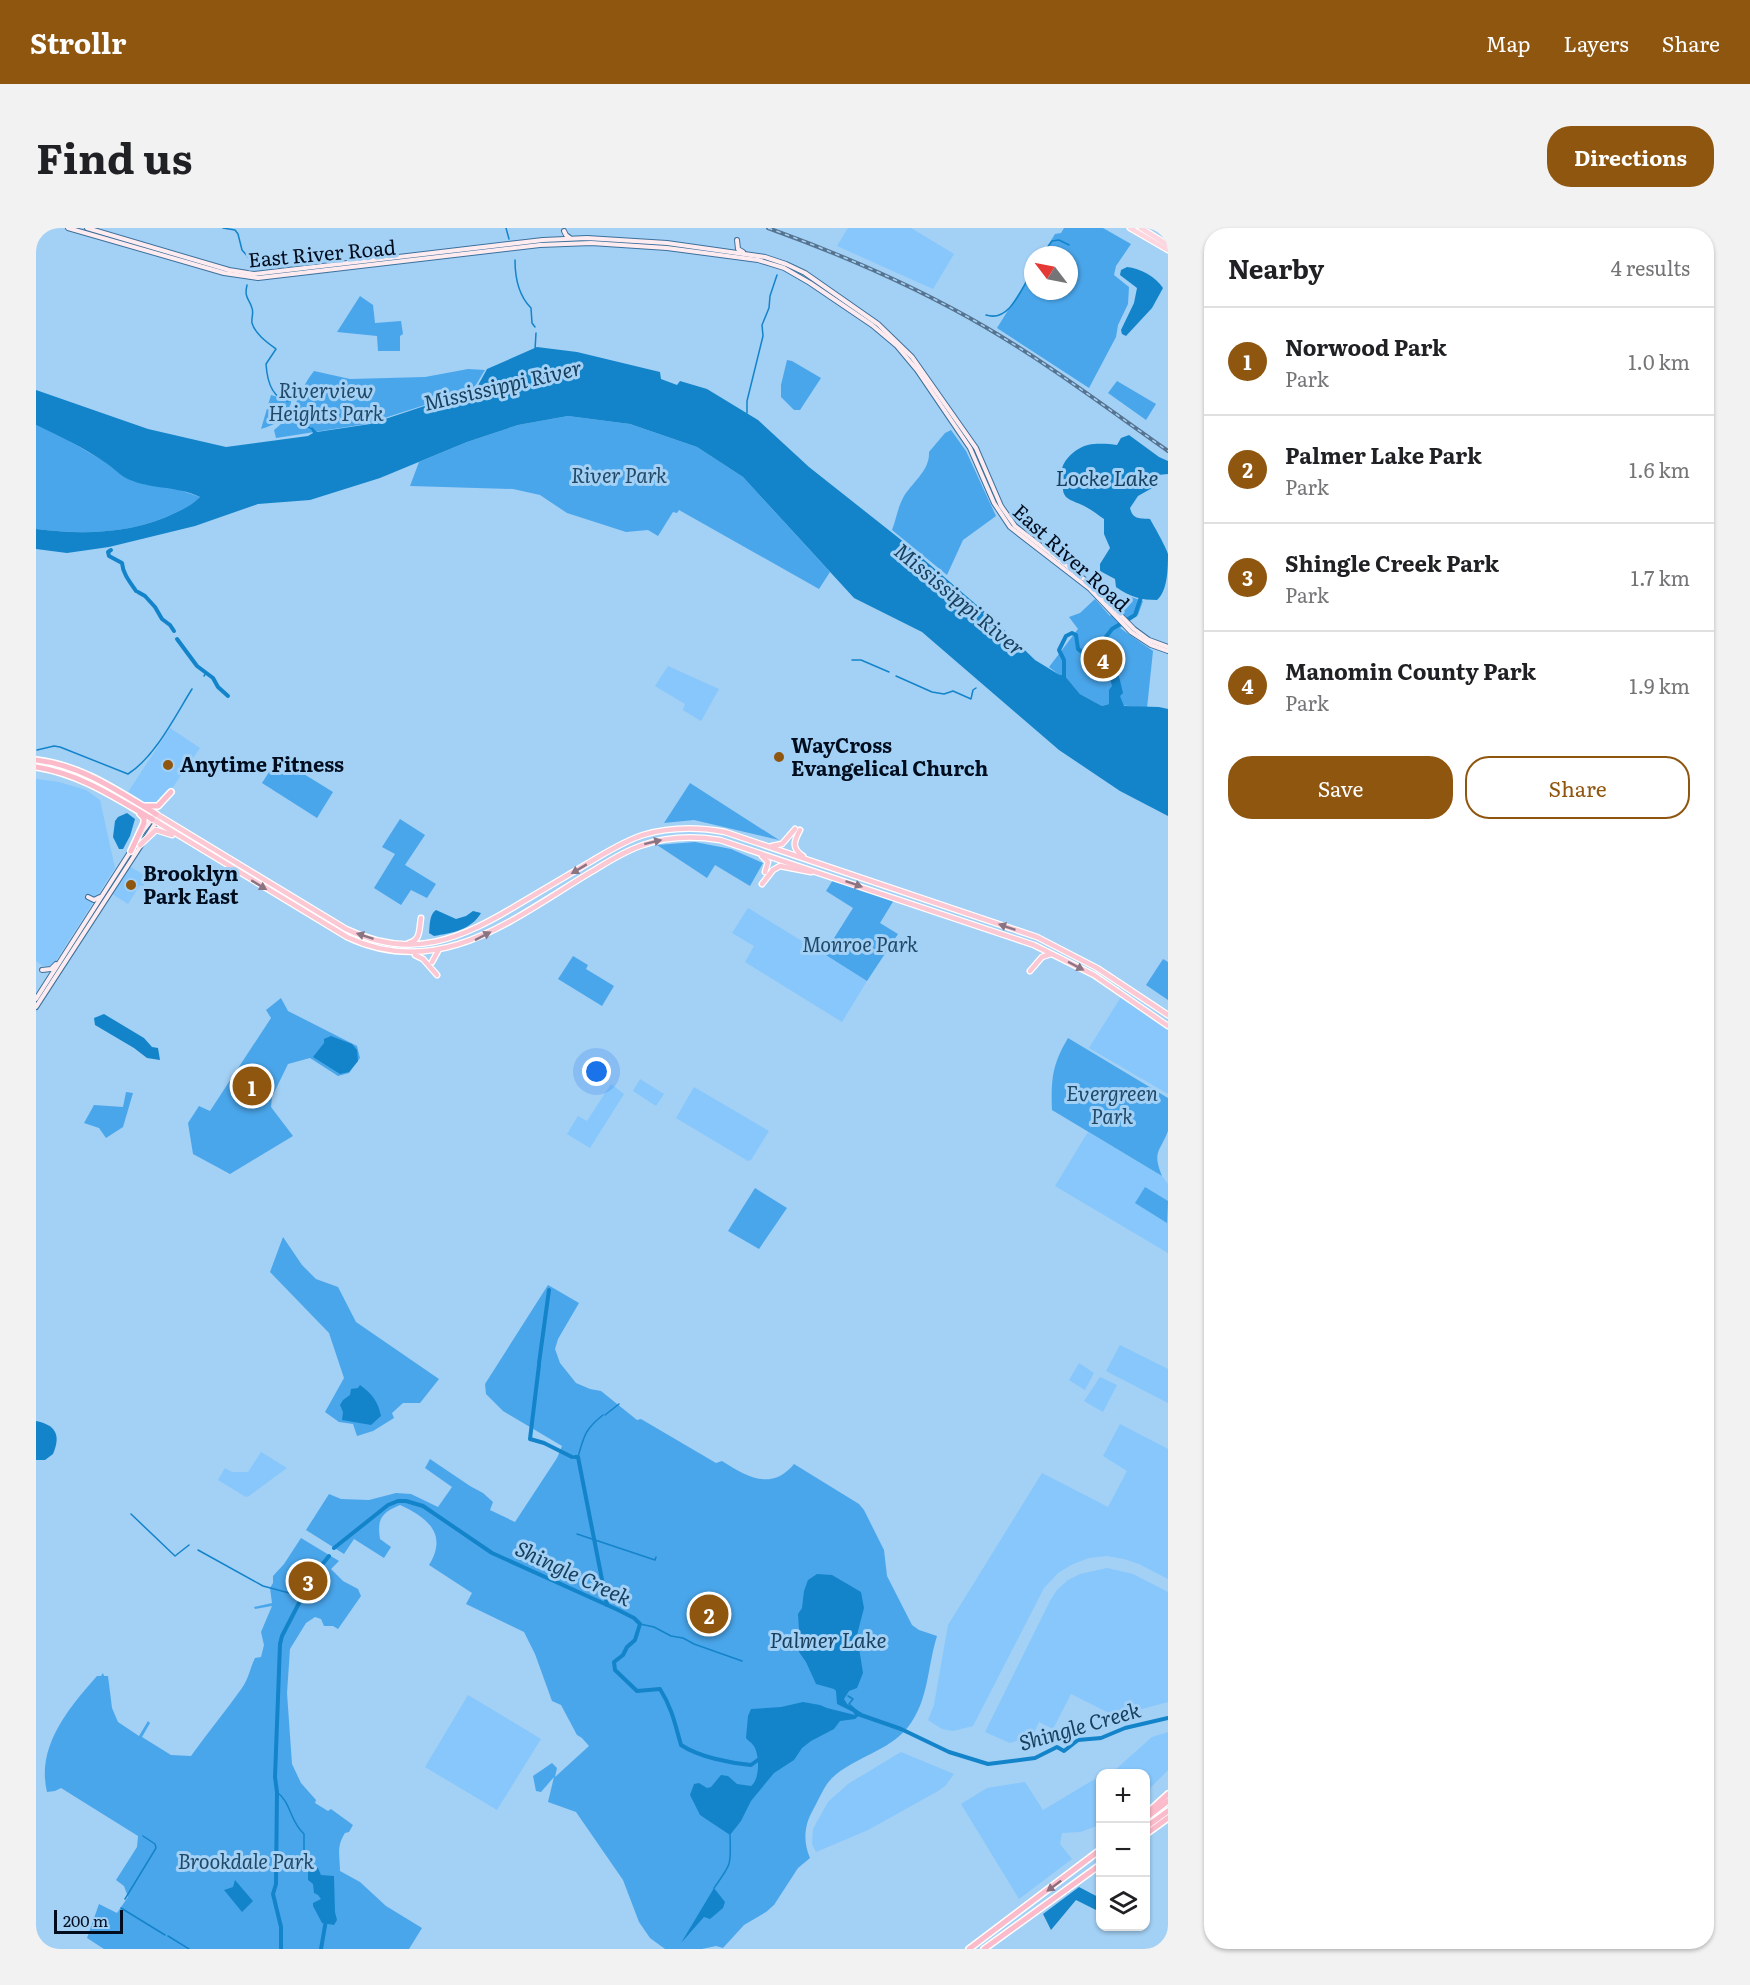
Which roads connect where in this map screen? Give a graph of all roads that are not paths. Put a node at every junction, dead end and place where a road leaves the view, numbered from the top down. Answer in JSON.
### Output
{"nodes":[{"id":1,"x":68,"y":228,"type":"edge"},
{"id":2,"x":87,"y":228,"type":"edge"},
{"id":3,"x":1130,"y":228,"type":"edge"},
{"id":4,"x":1141,"y":228,"type":"edge"},
{"id":5,"x":564,"y":231,"type":"dead end"},
{"id":6,"x":571,"y":239,"type":"junction"},
{"id":7,"x":737,"y":240,"type":"dead end"},
{"id":8,"x":1168,"y":245,"type":"edge"},
{"id":9,"x":1168,"y":250,"type":"edge"},
{"id":10,"x":746,"y":254,"type":"junction"},
{"id":11,"x":1121,"y":619,"type":"junction"},
{"id":12,"x":1125,"y":624,"type":"junction"},
{"id":13,"x":1168,"y":647,"type":"edge"},
{"id":14,"x":1168,"y":651,"type":"edge"},
{"id":15,"x":36,"y":760,"type":"edge"},
{"id":16,"x":36,"y":767,"type":"edge"},
{"id":17,"x":171,"y":792,"type":"dead end"},
{"id":18,"x":140,"y":804,"type":"junction"},
{"id":19,"x":129,"y":806,"type":"junction"},
{"id":20,"x":156,"y":818,"type":"junction"},
{"id":21,"x":188,"y":841,"type":"junction"},
{"id":22,"x":723,"y":841,"type":"junction"},
{"id":23,"x":140,"y":845,"type":"junction"},
{"id":24,"x":764,"y":845,"type":"junction"},
{"id":25,"x":131,"y":851,"type":"junction"},
{"id":26,"x":807,"y":859,"type":"junction"},
{"id":27,"x":765,"y":872,"type":"dead end"},
{"id":28,"x":829,"y":876,"type":"junction"},
{"id":29,"x":113,"y":881,"type":"junction"},
{"id":30,"x":762,"y":884,"type":"dead end"},
{"id":31,"x":88,"y":897,"type":"dead end"},
{"id":32,"x":421,"y":918,"type":"dead end"},
{"id":33,"x":76,"y":937,"type":"junction"},
{"id":34,"x":407,"y":944,"type":"junction"},
{"id":35,"x":380,"y":949,"type":"junction"},
{"id":36,"x":439,"y":951,"type":"junction"},
{"id":37,"x":1054,"y":955,"type":"junction"},
{"id":38,"x":432,"y":962,"type":"dead end"},
{"id":39,"x":42,"y":970,"type":"dead end"},
{"id":40,"x":1030,"y":971,"type":"dead end"},
{"id":41,"x":437,"y":975,"type":"dead end"},
{"id":42,"x":36,"y":999,"type":"edge"},
{"id":43,"x":36,"y":1007,"type":"edge"},
{"id":44,"x":1168,"y":1016,"type":"edge"},
{"id":45,"x":1168,"y":1026,"type":"edge"},
{"id":46,"x":1168,"y":1794,"type":"edge"},
{"id":47,"x":1168,"y":1801,"type":"edge"},
{"id":48,"x":1168,"y":1811,"type":"edge"},
{"id":49,"x":1150,"y":1812,"type":"edge"},
{"id":50,"x":1150,"y":1813,"type":"edge"},
{"id":51,"x":1168,"y":1818,"type":"edge"},
{"id":52,"x":1150,"y":1824,"type":"edge"},
{"id":53,"x":1150,"y":1831,"type":"edge"},
{"id":54,"x":1096,"y":1854,"type":"edge"},
{"id":55,"x":1096,"y":1866,"type":"edge"},
{"id":56,"x":969,"y":1949,"type":"edge"},
{"id":57,"x":984,"y":1949,"type":"edge"}],
"edges":[{"from":1,"to":11,"type":"main road","name":"East River Road"},
{"from":2,"to":6,"type":"main road","name":"East River Road"},
{"from":3,"to":9,"type":"main road"},
{"from":4,"to":8,"type":"main road"},
{"from":5,"to":6,"type":"main road"},
{"from":6,"to":10,"type":"main road","name":"East River Road"},
{"from":7,"to":10,"type":"main road"},
{"from":10,"to":11,"type":"main road","name":"East River Road"},
{"from":11,"to":12,"type":"main road","name":"East River Road"},
{"from":12,"to":13,"type":"main road","name":"East River Road"},
{"from":12,"to":14,"type":"main road","name":"East River Road"},
{"from":15,"to":18,"type":"highway"},
{"from":16,"to":19,"type":"highway"},
{"from":17,"to":18,"type":"highway"},
{"from":18,"to":20,"type":"highway"},
{"from":19,"to":20,"type":"highway"},
{"from":19,"to":25,"type":"highway"},
{"from":20,"to":21,"type":"highway"},
{"from":20,"to":23,"type":"main road"},
{"from":20,"to":25,"type":"main road"},
{"from":34,"to":20,"type":"highway","one_way":true},
{"from":21,"to":23,"type":"highway"},
{"from":21,"to":35,"type":"highway","one_way":true},
{"from":22,"to":27,"type":"highway"},
{"from":22,"to":28,"type":"highway"},
{"from":36,"to":22,"type":"highway","one_way":true},
{"from":23,"to":43,"type":"main road"},
{"from":24,"to":26,"type":"highway"},
{"from":24,"to":26,"type":"highway"},
{"from":24,"to":34,"type":"highway","one_way":true},
{"from":25,"to":29,"type":"main road"},
{"from":44,"to":26,"type":"highway","one_way":true},
{"from":28,"to":30,"type":"highway"},
{"from":28,"to":37,"type":"highway","one_way":true},
{"from":29,"to":31,"type":"main road"},
{"from":29,"to":33,"type":"main road"},
{"from":32,"to":34,"type":"highway"},
{"from":33,"to":39,"type":"main road"},
{"from":33,"to":42,"type":"main road"},
{"from":35,"to":36,"type":"highway"},
{"from":35,"to":41,"type":"highway"},
{"from":36,"to":38,"type":"highway"},
{"from":37,"to":40,"type":"highway"},
{"from":37,"to":45,"type":"highway","one_way":true},
{"from":46,"to":49,"type":"highway"},
{"from":47,"to":50,"type":"highway"},
{"from":48,"to":52,"type":"highway"},
{"from":51,"to":53,"type":"highway"},
{"from":54,"to":56,"type":"highway","one_way":true},
{"from":55,"to":57,"type":"highway"}]}
